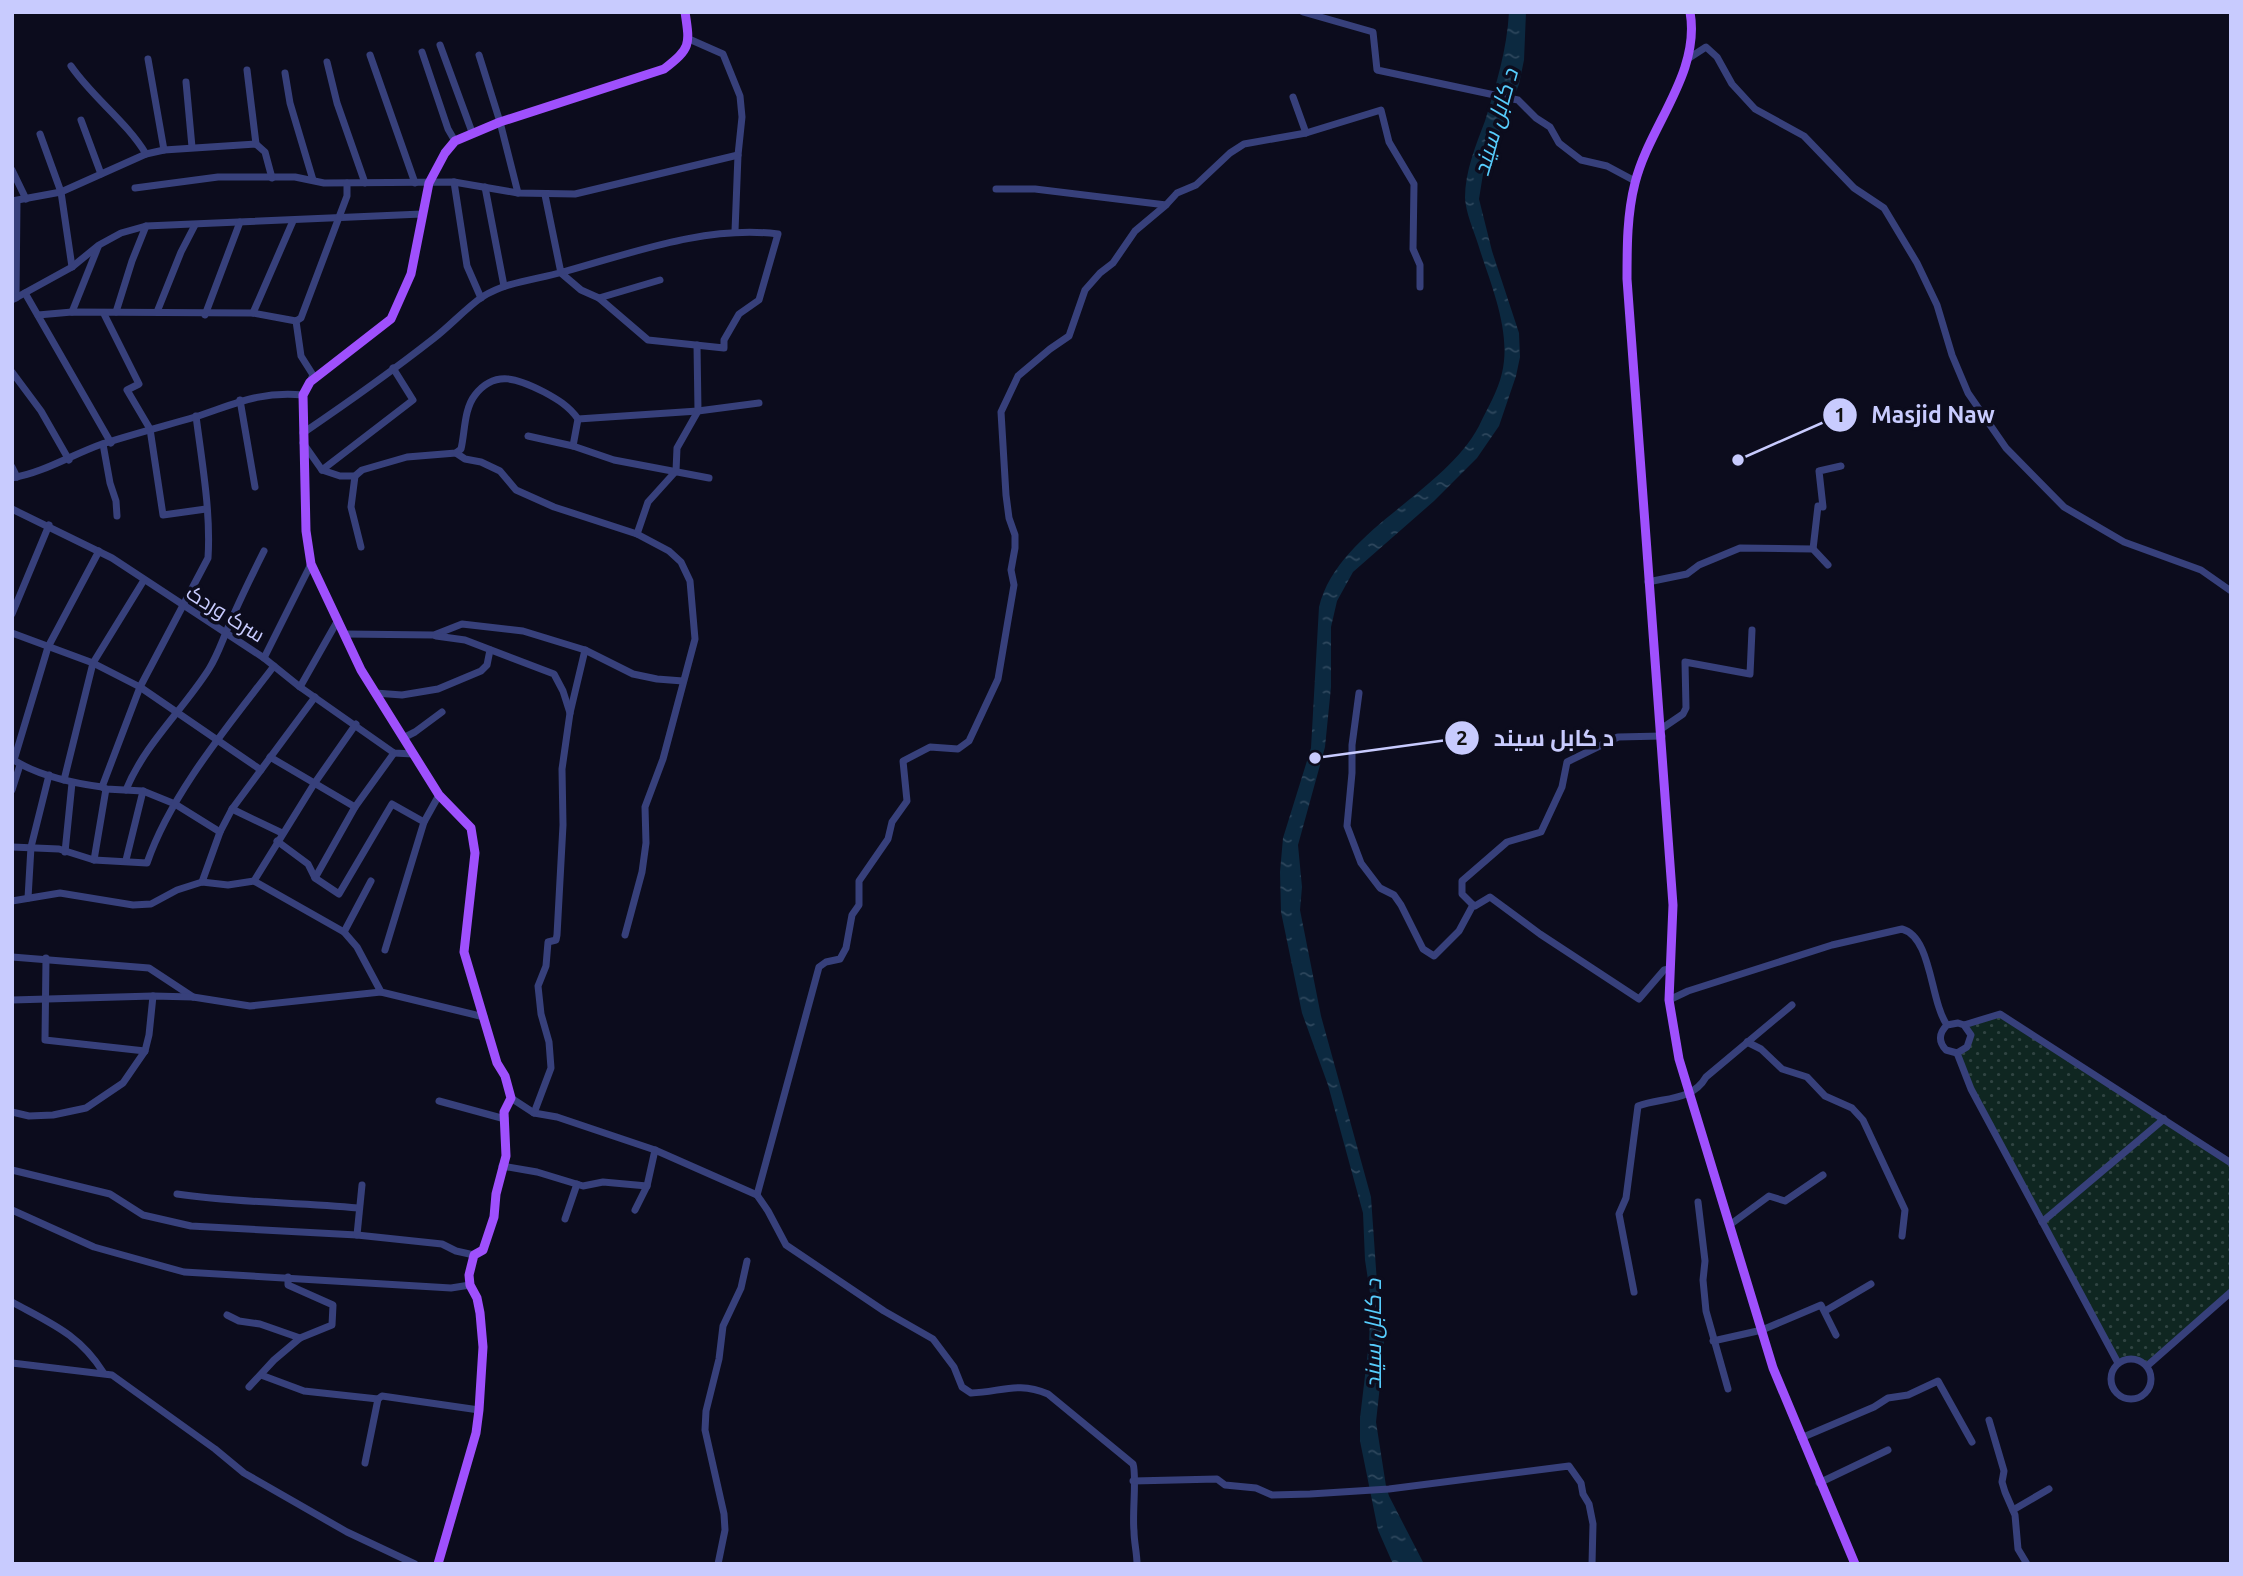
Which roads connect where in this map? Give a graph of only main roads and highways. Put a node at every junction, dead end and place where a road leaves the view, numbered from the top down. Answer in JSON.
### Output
{"nodes":[{"id":1,"x":685,"y":12,"type":"edge"},
{"id":2,"x":1690,"y":12,"type":"edge"},
{"id":3,"x":438,"y":1564,"type":"edge"},
{"id":4,"x":1855,"y":1564,"type":"edge"}],
"edges":[{"from":1,"to":3,"type":"main road"},
{"from":2,"to":4,"type":"main road"}]}
